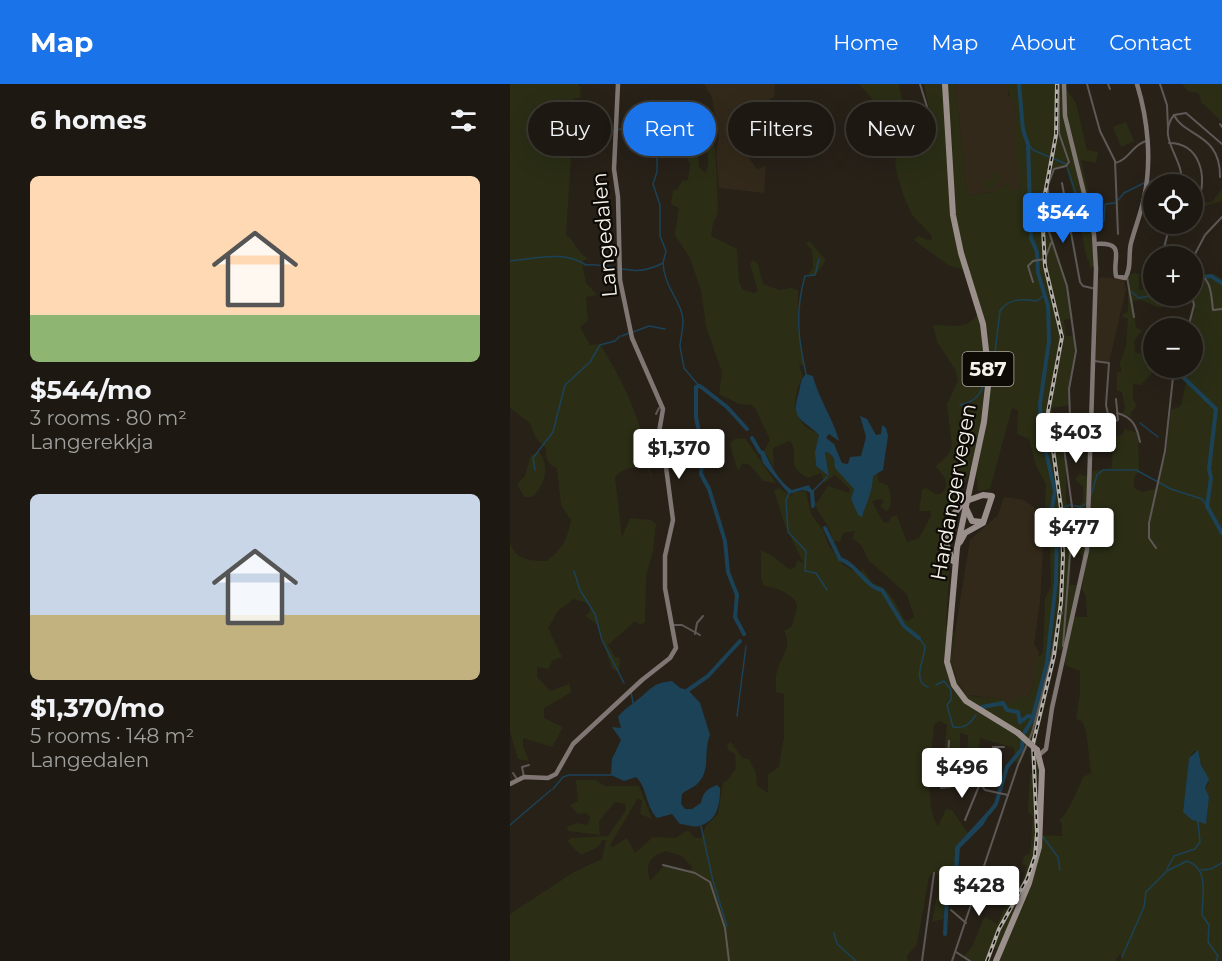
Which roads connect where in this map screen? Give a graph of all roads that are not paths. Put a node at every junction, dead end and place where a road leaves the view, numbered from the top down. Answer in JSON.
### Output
{"nodes":[{"id":1,"x":618,"y":84,"type":"edge"},
{"id":2,"x":920,"y":84,"type":"edge"},
{"id":3,"x":945,"y":84,"type":"edge"},
{"id":4,"x":1059,"y":84,"type":"edge"},
{"id":5,"x":1064,"y":84,"type":"edge"},
{"id":6,"x":1087,"y":84,"type":"edge"},
{"id":7,"x":1108,"y":84,"type":"edge"},
{"id":8,"x":1137,"y":84,"type":"edge"},
{"id":9,"x":1160,"y":84,"type":"edge"},
{"id":10,"x":1110,"y":89,"type":"dead end"},
{"id":11,"x":926,"y":102,"type":"edge"},
{"id":12,"x":1174,"y":115,"type":"junction"},
{"id":13,"x":1168,"y":128,"type":"junction"},
{"id":14,"x":1059,"y":129,"type":"junction"},
{"id":15,"x":1068,"y":129,"type":"junction"},
{"id":16,"x":1148,"y":141,"type":"junction"},
{"id":17,"x":1169,"y":144,"type":"junction"},
{"id":18,"x":1222,"y":144,"type":"edge"},
{"id":19,"x":1115,"y":163,"type":"junction"},
{"id":20,"x":1181,"y":174,"type":"edge"},
{"id":21,"x":1201,"y":174,"type":"edge"},
{"id":22,"x":1220,"y":177,"type":"dead end"},
{"id":23,"x":1062,"y":183,"type":"dead end"},
{"id":24,"x":1140,"y":211,"type":"junction"},
{"id":25,"x":1143,"y":211,"type":"edge"},
{"id":26,"x":1222,"y":217,"type":"edge"},
{"id":27,"x":1118,"y":234,"type":"dead end"},
{"id":28,"x":1052,"y":243,"type":"junction"},
{"id":29,"x":1096,"y":244,"type":"junction"},
{"id":30,"x":1199,"y":246,"type":"edge"},
{"id":31,"x":1203,"y":276,"type":"edge"},
{"id":32,"x":1127,"y":277,"type":"junction"},
{"id":33,"x":1033,"y":282,"type":"dead end"},
{"id":34,"x":1096,"y":289,"type":"junction"},
{"id":35,"x":1222,"y":309,"type":"edge"},
{"id":36,"x":1134,"y":317,"type":"dead end"},
{"id":37,"x":1094,"y":361,"type":"junction"},
{"id":38,"x":1173,"y":378,"type":"edge"},
{"id":39,"x":1116,"y":399,"type":"dead end"},
{"id":40,"x":659,"y":408,"type":"dead end"},
{"id":41,"x":1117,"y":413,"type":"junction"},
{"id":42,"x":656,"y":414,"type":"dead end"},
{"id":43,"x":1109,"y":424,"type":"junction"},
{"id":44,"x":1113,"y":436,"type":"dead end"},
{"id":45,"x":1140,"y":442,"type":"dead end"},
{"id":46,"x":973,"y":468,"type":"junction"},
{"id":47,"x":969,"y":500,"type":"dead end"},
{"id":48,"x":962,"y":504,"type":"dead end"},
{"id":49,"x":962,"y":517,"type":"junction"},
{"id":50,"x":984,"y":519,"type":"junction"},
{"id":51,"x":946,"y":547,"type":"junction"},
{"id":52,"x":1156,"y":548,"type":"dead end"},
{"id":53,"x":953,"y":581,"type":"junction"},
{"id":54,"x":951,"y":594,"type":"junction"},
{"id":55,"x":1062,"y":613,"type":"junction"},
{"id":56,"x":703,"y":616,"type":"dead end"},
{"id":57,"x":672,"y":625,"type":"junction"},
{"id":58,"x":695,"y":634,"type":"junction"},
{"id":59,"x":700,"y":635,"type":"dead end"},
{"id":60,"x":1063,"y":658,"type":"junction"},
{"id":61,"x":949,"y":741,"type":"dead end"},
{"id":62,"x":1004,"y":747,"type":"dead end"},
{"id":63,"x":1038,"y":752,"type":"junction"},
{"id":64,"x":529,"y":765,"type":"dead end"},
{"id":65,"x":513,"y":773,"type":"dead end"},
{"id":66,"x":957,"y":776,"type":"junction"},
{"id":67,"x":524,"y":777,"type":"junction"},
{"id":68,"x":978,"y":778,"type":"junction"},
{"id":69,"x":517,"y":779,"type":"junction"},
{"id":70,"x":510,"y":784,"type":"edge"},
{"id":71,"x":979,"y":786,"type":"junction"},
{"id":72,"x":941,"y":788,"type":"dead end"},
{"id":73,"x":1008,"y":795,"type":"junction"},
{"id":74,"x":965,"y":820,"type":"dead end"},
{"id":75,"x":663,"y":865,"type":"dead end"},
{"id":76,"x":934,"y":873,"type":"dead end"},
{"id":77,"x":951,"y":910,"type":"dead end"},
{"id":78,"x":966,"y":923,"type":"junction"},
{"id":79,"x":956,"y":952,"type":"junction"},
{"id":80,"x":729,"y":961,"type":"edge"},
{"id":81,"x":922,"y":961,"type":"edge"},
{"id":82,"x":952,"y":961,"type":"edge"},
{"id":83,"x":970,"y":961,"type":"edge"},
{"id":84,"x":996,"y":961,"type":"edge"}],
"edges":[{"from":1,"to":57,"type":"main road","name":"Langedalen"},
{"from":2,"to":11,"type":"street"},
{"from":3,"to":46,"type":"main road","name":"Hardangervegen","number":"587"},
{"from":4,"to":14,"type":"street"},
{"from":5,"to":15,"type":"main road"},
{"from":6,"to":19,"type":"street"},
{"from":7,"to":10,"type":"street"},
{"from":8,"to":16,"type":"main road"},
{"from":9,"to":13,"type":"street"},
{"from":12,"to":13,"type":"street"},
{"from":12,"to":18,"type":"street"},
{"from":12,"to":22,"type":"street"},
{"from":13,"to":17,"type":"street"},
{"from":14,"to":15,"type":"street"},
{"from":14,"to":28,"type":"street"},
{"from":15,"to":29,"type":"main road"},
{"from":16,"to":19,"type":"street"},
{"from":16,"to":24,"type":"main road"},
{"from":17,"to":20,"type":"street"},
{"from":17,"to":21,"type":"street"},
{"from":19,"to":27,"type":"street"},
{"from":23,"to":34,"type":"street"},
{"from":24,"to":25,"type":"street"},
{"from":24,"to":32,"type":"main road"},
{"from":26,"to":30,"type":"street"},
{"from":28,"to":33,"type":"street"},
{"from":28,"to":55,"type":"street"},
{"from":29,"to":32,"type":"main road"},
{"from":29,"to":34,"type":"main road"},
{"from":31,"to":35,"type":"street"},
{"from":32,"to":36,"type":"street"},
{"from":34,"to":37,"type":"main road"},
{"from":37,"to":43,"type":"street"},
{"from":37,"to":60,"type":"main road"},
{"from":38,"to":52,"type":"street"},
{"from":39,"to":41,"type":"street"},
{"from":40,"to":42,"type":"street"},
{"from":41,"to":43,"type":"street"},
{"from":41,"to":45,"type":"street"},
{"from":43,"to":44,"type":"street"},
{"from":46,"to":49,"type":"main road","name":"Hardangervegen","number":"587"},
{"from":46,"to":50,"type":"main road","number":"587"},
{"from":47,"to":50,"type":"main road"},
{"from":48,"to":51,"type":"main road","number":"587"},
{"from":49,"to":51,"type":"main road","number":"587"},
{"from":49,"to":53,"type":"main road","name":"Hardangervegen","number":"587"},
{"from":50,"to":53,"type":"main road","number":"587"},
{"from":51,"to":54,"type":"main road","number":"587"},
{"from":53,"to":54,"type":"main road","name":"Hardangervegen","number":"587"},
{"from":54,"to":63,"type":"main road","name":"Hardangervegen","number":"587","bridge":true},
{"from":55,"to":60,"type":"street"},
{"from":55,"to":73,"type":"street"},
{"from":56,"to":58,"type":"street"},
{"from":57,"to":58,"type":"street"},
{"from":57,"to":67,"type":"main road","name":"Langedalen"},
{"from":58,"to":59,"type":"street"},
{"from":60,"to":63,"type":"main road"},
{"from":61,"to":66,"type":"street"},
{"from":62,"to":68,"type":"street"},
{"from":63,"to":84,"type":"main road"},
{"from":64,"to":67,"type":"street"},
{"from":65,"to":69,"type":"street"},
{"from":66,"to":68,"type":"street"},
{"from":66,"to":72,"type":"street"},
{"from":67,"to":69,"type":"main road","name":"Langedalen"},
{"from":68,"to":71,"type":"street"},
{"from":69,"to":70,"type":"main road","name":"Langedalen"},
{"from":71,"to":73,"type":"street"},
{"from":71,"to":74,"type":"street"},
{"from":73,"to":78,"type":"street"},
{"from":75,"to":80,"type":"street"},
{"from":76,"to":81,"type":"street"},
{"from":77,"to":78,"type":"street"},
{"from":78,"to":79,"type":"street"},
{"from":79,"to":82,"type":"street"},
{"from":79,"to":83,"type":"street"}]}
